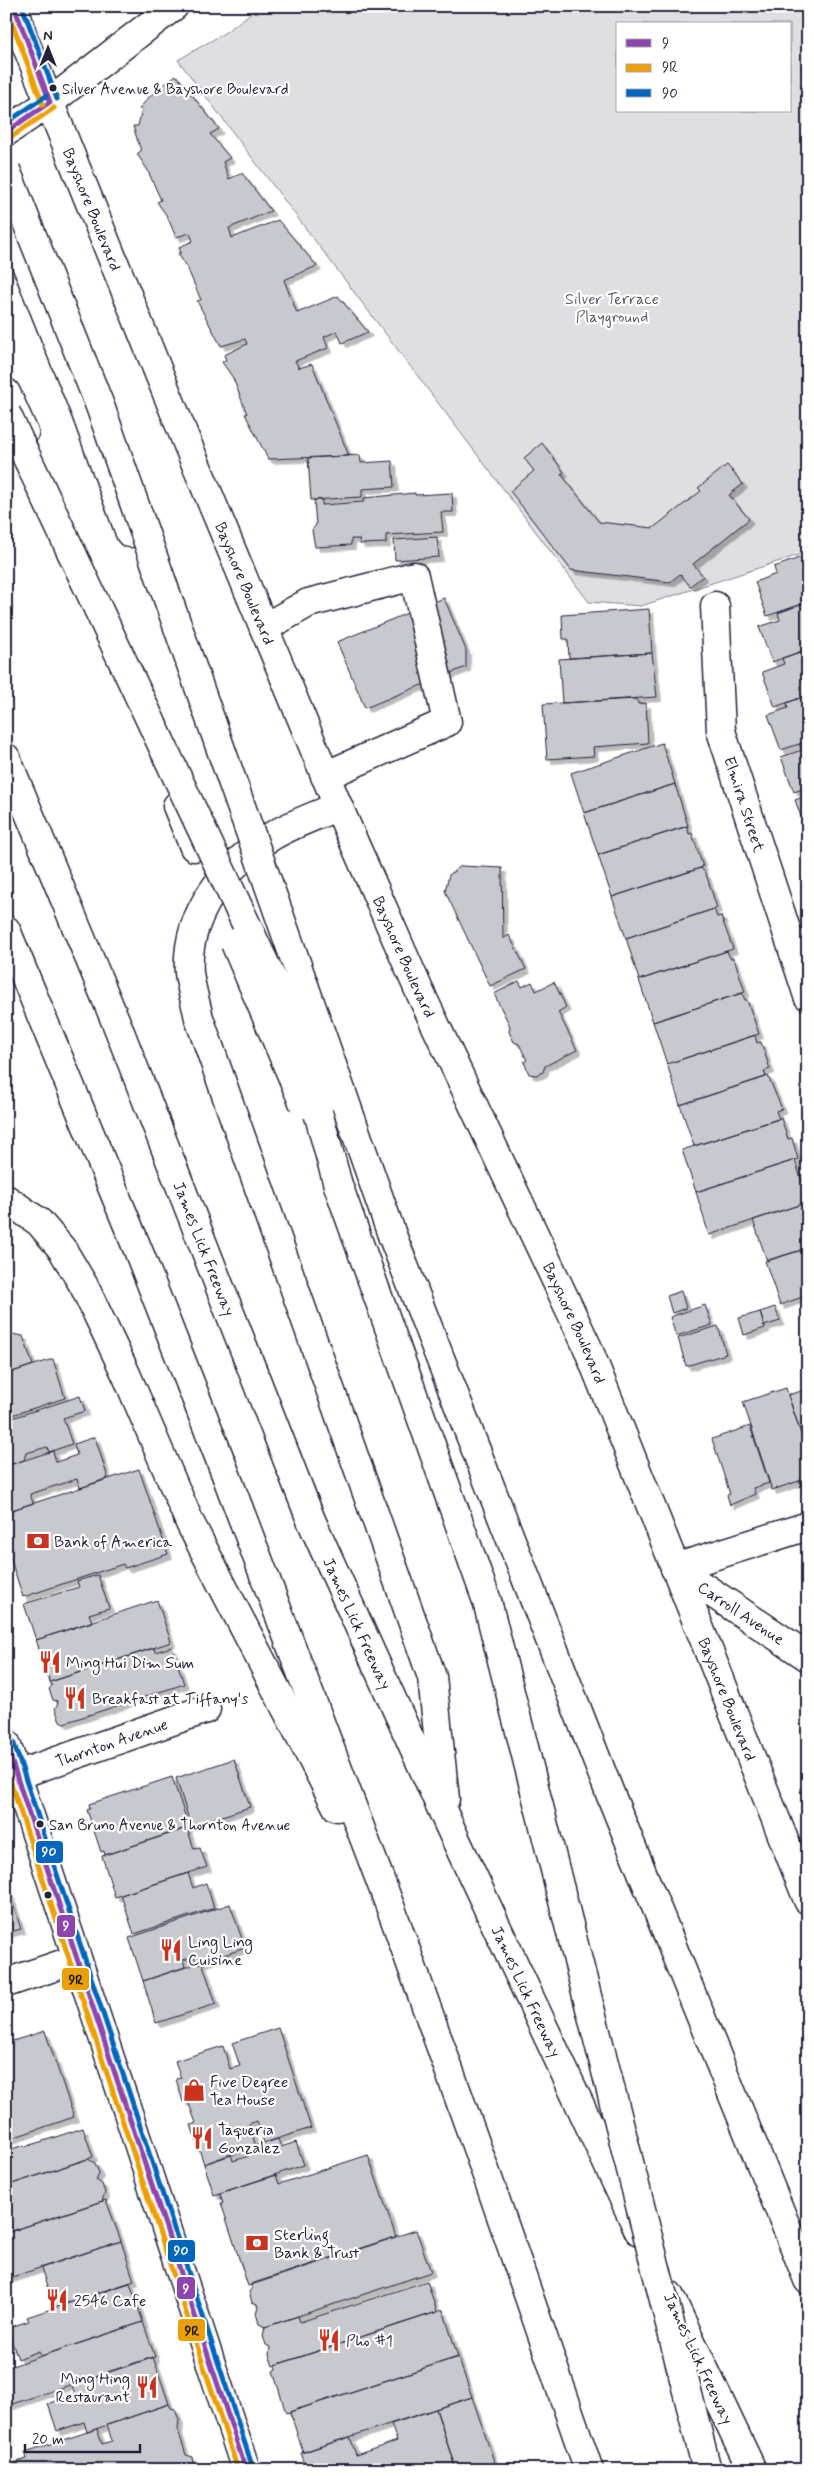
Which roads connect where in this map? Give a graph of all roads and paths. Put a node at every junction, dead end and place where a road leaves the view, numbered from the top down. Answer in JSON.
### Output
{"nodes":[{"id":1,"x":14,"y":6,"type":"edge"},
{"id":2,"x":174,"y":6,"type":"edge"},
{"id":3,"x":50,"y":102,"type":"junction"},
{"id":4,"x":6,"y":132,"type":"edge"},
{"id":5,"x":6,"y":170,"type":"edge"},
{"id":6,"x":6,"y":214,"type":"edge"},
{"id":7,"x":6,"y":393,"type":"edge"},
{"id":8,"x":6,"y":413,"type":"edge"},
{"id":9,"x":715,"y":606,"type":"dead end"},
{"id":10,"x":264,"y":628,"type":"junction"},
{"id":11,"x":6,"y":758,"type":"edge"},
{"id":12,"x":325,"y":776,"type":"junction"},
{"id":13,"x":338,"y":806,"type":"junction"},
{"id":14,"x":6,"y":930,"type":"edge"},
{"id":15,"x":808,"y":996,"type":"edge"},
{"id":16,"x":338,"y":1185,"type":"junction"},
{"id":17,"x":6,"y":1199,"type":"edge"},
{"id":18,"x":392,"y":1235,"type":"junction"},
{"id":19,"x":808,"y":1526,"type":"edge"},
{"id":20,"x":675,"y":1568,"type":"junction"},
{"id":21,"x":808,"y":1657,"type":"edge"},
{"id":22,"x":206,"y":1709,"type":"dead end"},
{"id":23,"x":6,"y":1743,"type":"edge"},
{"id":24,"x":17,"y":1775,"type":"junction"},
{"id":25,"x":448,"y":1823,"type":"junction"},
{"id":26,"x":808,"y":1900,"type":"edge"},
{"id":27,"x":393,"y":1914,"type":"junction"},
{"id":28,"x":77,"y":1958,"type":"junction"},
{"id":29,"x":6,"y":1983,"type":"edge"},
{"id":30,"x":808,"y":2280,"type":"edge"},
{"id":31,"x":246,"y":2470,"type":"edge"},
{"id":32,"x":589,"y":2470,"type":"edge"},
{"id":33,"x":707,"y":2470,"type":"edge"},
{"id":34,"x":752,"y":2470,"type":"edge"}],
"edges":[{"from":1,"to":3,"type":"main road","name":"Bayshore Boulevard"},
{"from":2,"to":3,"type":"main road"},
{"from":3,"to":4,"type":"main road"},
{"from":3,"to":10,"type":"main road","name":"Bayshore Boulevard"},
{"from":5,"to":18,"type":"main road","bridge":true},
{"from":6,"to":16,"type":"main road","bridge":true},
{"from":7,"to":16,"type":"main road","bridge":true},
{"from":8,"to":18,"type":"main road","bridge":true},
{"from":9,"to":15,"type":"main road","name":"Elmira Street"},
{"from":10,"to":12,"type":"main road","name":"Bayshore Boulevard"},
{"from":10,"to":12,"type":"main road"},
{"from":11,"to":25,"type":"main road","name":"James Lick Freeway"},
{"from":12,"to":13,"type":"main road","name":"Bayshore Boulevard"},
{"from":13,"to":20,"type":"main road","name":"Bayshore Boulevard"},
{"from":13,"to":25,"type":"main road"},
{"from":14,"to":27,"type":"main road"},
{"from":16,"to":33,"type":"main road","bridge":true},
{"from":17,"to":27,"type":"main road"},
{"from":18,"to":30,"type":"main road"},
{"from":19,"to":20,"type":"main road"},
{"from":20,"to":21,"type":"main road","name":"Carroll Avenue"},
{"from":20,"to":26,"type":"main road","name":"Bayshore Boulevard"},
{"from":22,"to":24,"type":"main road","name":"Thornton Avenue"},
{"from":23,"to":24,"type":"main road"},
{"from":24,"to":28,"type":"main road"},
{"from":25,"to":34,"type":"main road","name":"James Lick Freeway"},
{"from":27,"to":32,"type":"main road"},
{"from":28,"to":29,"type":"main road"},
{"from":28,"to":31,"type":"main road"}]}
